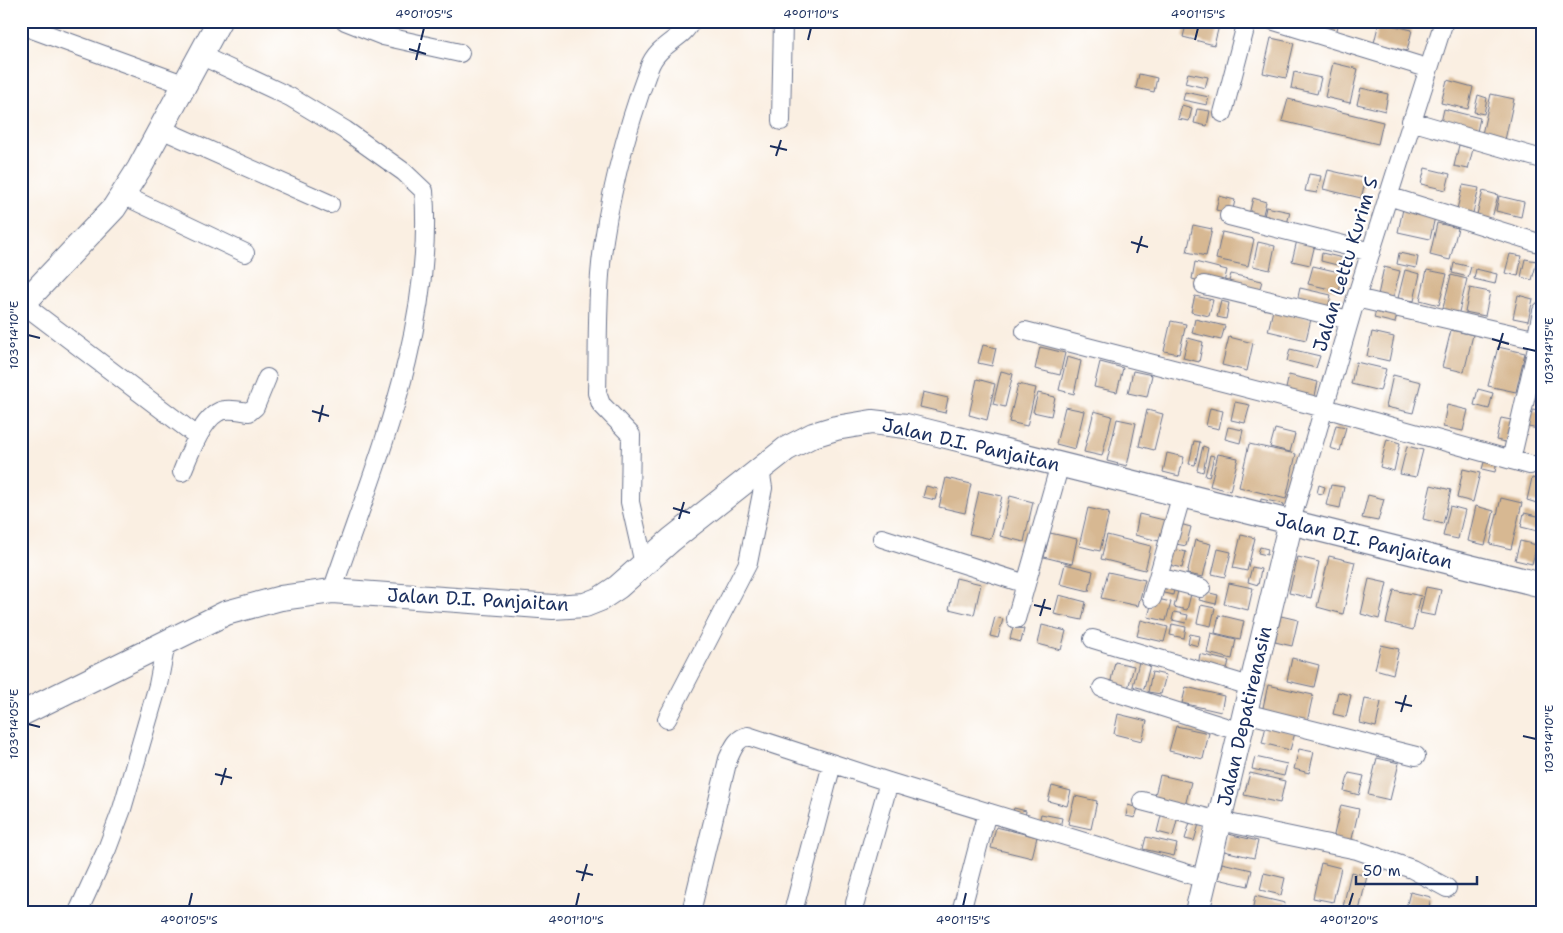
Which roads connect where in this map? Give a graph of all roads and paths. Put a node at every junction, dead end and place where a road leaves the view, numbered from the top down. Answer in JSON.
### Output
{"nodes":[{"id":1,"x":219,"y":21,"type":"edge"},
{"id":2,"x":345,"y":21,"type":"edge"},
{"id":3,"x":691,"y":21,"type":"edge"},
{"id":4,"x":783,"y":21,"type":"edge"},
{"id":5,"x":1247,"y":21,"type":"edge"},
{"id":6,"x":1274,"y":21,"type":"edge"},
{"id":7,"x":1444,"y":21,"type":"edge"},
{"id":8,"x":21,"y":25,"type":"edge"},
{"id":9,"x":460,"y":53,"type":"dead end"},
{"id":10,"x":200,"y":55,"type":"junction"},
{"id":11,"x":1427,"y":68,"type":"junction"},
{"id":12,"x":184,"y":84,"type":"junction"},
{"id":13,"x":1223,"y":113,"type":"dead end"},
{"id":14,"x":781,"y":121,"type":"dead end"},
{"id":15,"x":1411,"y":121,"type":"junction"},
{"id":16,"x":161,"y":129,"type":"junction"},
{"id":17,"x":1542,"y":159,"type":"edge"},
{"id":18,"x":123,"y":195,"type":"junction"},
{"id":19,"x":1388,"y":196,"type":"junction"},
{"id":20,"x":330,"y":204,"type":"dead end"},
{"id":21,"x":1229,"y":216,"type":"dead end"},
{"id":22,"x":1542,"y":244,"type":"edge"},
{"id":23,"x":1371,"y":252,"type":"junction"},
{"id":24,"x":244,"y":253,"type":"dead end"},
{"id":25,"x":1204,"y":285,"type":"dead end"},
{"id":26,"x":1356,"y":298,"type":"junction"},
{"id":27,"x":22,"y":305,"type":"edge"},
{"id":28,"x":1542,"y":311,"type":"edge"},
{"id":29,"x":1349,"y":320,"type":"junction"},
{"id":30,"x":1025,"y":331,"type":"dead end"},
{"id":31,"x":1536,"y":341,"type":"junction"},
{"id":32,"x":267,"y":378,"type":"dead end"},
{"id":33,"x":1324,"y":408,"type":"junction"},
{"id":34,"x":197,"y":436,"type":"junction"},
{"id":35,"x":1511,"y":460,"type":"junction"},
{"id":36,"x":1060,"y":464,"type":"junction"},
{"id":37,"x":1530,"y":465,"type":"dead end"},
{"id":38,"x":760,"y":469,"type":"junction"},
{"id":39,"x":182,"y":472,"type":"dead end"},
{"id":40,"x":1182,"y":494,"type":"junction"},
{"id":41,"x":1290,"y":521,"type":"junction"},
{"id":42,"x":882,"y":538,"type":"dead end"},
{"id":43,"x":644,"y":564,"type":"junction"},
{"id":44,"x":1158,"y":577,"type":"junction"},
{"id":45,"x":1026,"y":584,"type":"junction"},
{"id":46,"x":1542,"y":584,"type":"edge"},
{"id":47,"x":1200,"y":588,"type":"dead end"},
{"id":48,"x":332,"y":591,"type":"junction"},
{"id":49,"x":1152,"y":598,"type":"dead end"},
{"id":50,"x":1016,"y":619,"type":"dead end"},
{"id":51,"x":1093,"y":639,"type":"dead end"},
{"id":52,"x":166,"y":643,"type":"junction"},
{"id":53,"x":1250,"y":686,"type":"junction"},
{"id":54,"x":1102,"y":688,"type":"dead end"},
{"id":55,"x":21,"y":714,"type":"edge"},
{"id":56,"x":667,"y":719,"type":"dead end"},
{"id":57,"x":1243,"y":723,"type":"junction"},
{"id":58,"x":1416,"y":756,"type":"dead end"},
{"id":59,"x":832,"y":764,"type":"junction"},
{"id":60,"x":888,"y":782,"type":"junction"},
{"id":61,"x":1142,"y":801,"type":"dead end"},
{"id":62,"x":987,"y":812,"type":"junction"},
{"id":63,"x":1219,"y":821,"type":"junction"},
{"id":64,"x":1205,"y":878,"type":"junction"},
{"id":65,"x":1448,"y":888,"type":"dead end"},
{"id":66,"x":855,"y":903,"type":"dead end"},
{"id":67,"x":78,"y":912,"type":"edge"},
{"id":68,"x":691,"y":912,"type":"edge"},
{"id":69,"x":793,"y":912,"type":"edge"},
{"id":70,"x":961,"y":912,"type":"edge"},
{"id":71,"x":1197,"y":912,"type":"edge"}],
"edges":[{"from":1,"to":10,"type":"main road"},
{"from":2,"to":9,"type":"street"},
{"from":3,"to":43,"type":"street"},
{"from":4,"to":14,"type":"street"},
{"from":5,"to":13,"type":"street"},
{"from":6,"to":11,"type":"street"},
{"from":7,"to":11,"type":"street","name":"Jalan Lettu Kurim S"},
{"from":8,"to":12,"type":"street"},
{"from":10,"to":12,"type":"main road"},
{"from":10,"to":48,"type":"street"},
{"from":11,"to":15,"type":"street","name":"Jalan Lettu Kurim S"},
{"from":12,"to":16,"type":"main road"},
{"from":15,"to":17,"type":"street"},
{"from":15,"to":19,"type":"street","name":"Jalan Lettu Kurim S"},
{"from":16,"to":18,"type":"main road"},
{"from":16,"to":20,"type":"street"},
{"from":18,"to":24,"type":"street"},
{"from":18,"to":27,"type":"main road"},
{"from":19,"to":22,"type":"street"},
{"from":19,"to":23,"type":"street","name":"Jalan Lettu Kurim S"},
{"from":21,"to":23,"type":"street"},
{"from":23,"to":26,"type":"street","name":"Jalan Lettu Kurim S"},
{"from":25,"to":29,"type":"street"},
{"from":26,"to":29,"type":"street","name":"Jalan Lettu Kurim S"},
{"from":26,"to":31,"type":"street"},
{"from":27,"to":34,"type":"street"},
{"from":28,"to":31,"type":"street"},
{"from":29,"to":33,"type":"street","name":"Jalan Lettu Kurim S"},
{"from":30,"to":33,"type":"street"},
{"from":31,"to":35,"type":"street"},
{"from":32,"to":34,"type":"street"},
{"from":33,"to":35,"type":"street"},
{"from":33,"to":41,"type":"street","name":"Jalan Lettu Kurim S"},
{"from":34,"to":39,"type":"street"},
{"from":35,"to":37,"type":"street"},
{"from":36,"to":38,"type":"main road","name":"Jalan D.I. Panjaitan"},
{"from":36,"to":40,"type":"main road","name":"Jalan D.I. Panjaitan"},
{"from":36,"to":45,"type":"street"},
{"from":38,"to":43,"type":"main road","name":"Jalan D.I. Panjaitan"},
{"from":38,"to":56,"type":"street"},
{"from":40,"to":41,"type":"main road","name":"Jalan D.I. Panjaitan"},
{"from":40,"to":44,"type":"street"},
{"from":41,"to":46,"type":"main road","name":"Jalan D.I. Panjaitan"},
{"from":41,"to":53,"type":"main road","name":"Jalan Depatirenasin"},
{"from":42,"to":45,"type":"street"},
{"from":43,"to":48,"type":"main road","name":"Jalan D.I. Panjaitan"},
{"from":44,"to":47,"type":"street"},
{"from":44,"to":49,"type":"street"},
{"from":45,"to":50,"type":"street"},
{"from":48,"to":52,"type":"main road","name":"Jalan D.I. Panjaitan"},
{"from":51,"to":53,"type":"street"},
{"from":52,"to":55,"type":"main road","name":"Jalan D.I. Panjaitan"},
{"from":52,"to":67,"type":"street"},
{"from":53,"to":57,"type":"main road","name":"Jalan Depatirenasin"},
{"from":54,"to":57,"type":"street"},
{"from":57,"to":58,"type":"street"},
{"from":57,"to":63,"type":"main road","name":"Jalan Depatirenasin"},
{"from":59,"to":60,"type":"street"},
{"from":59,"to":68,"type":"street"},
{"from":59,"to":69,"type":"street"},
{"from":60,"to":62,"type":"street"},
{"from":60,"to":66,"type":"street"},
{"from":61,"to":63,"type":"street"},
{"from":62,"to":64,"type":"street"},
{"from":62,"to":70,"type":"street"},
{"from":63,"to":64,"type":"main road","name":"Jalan Depatirenasin"},
{"from":63,"to":65,"type":"street"},
{"from":64,"to":71,"type":"main road","name":"Jalan Depatirenasin"}]}
